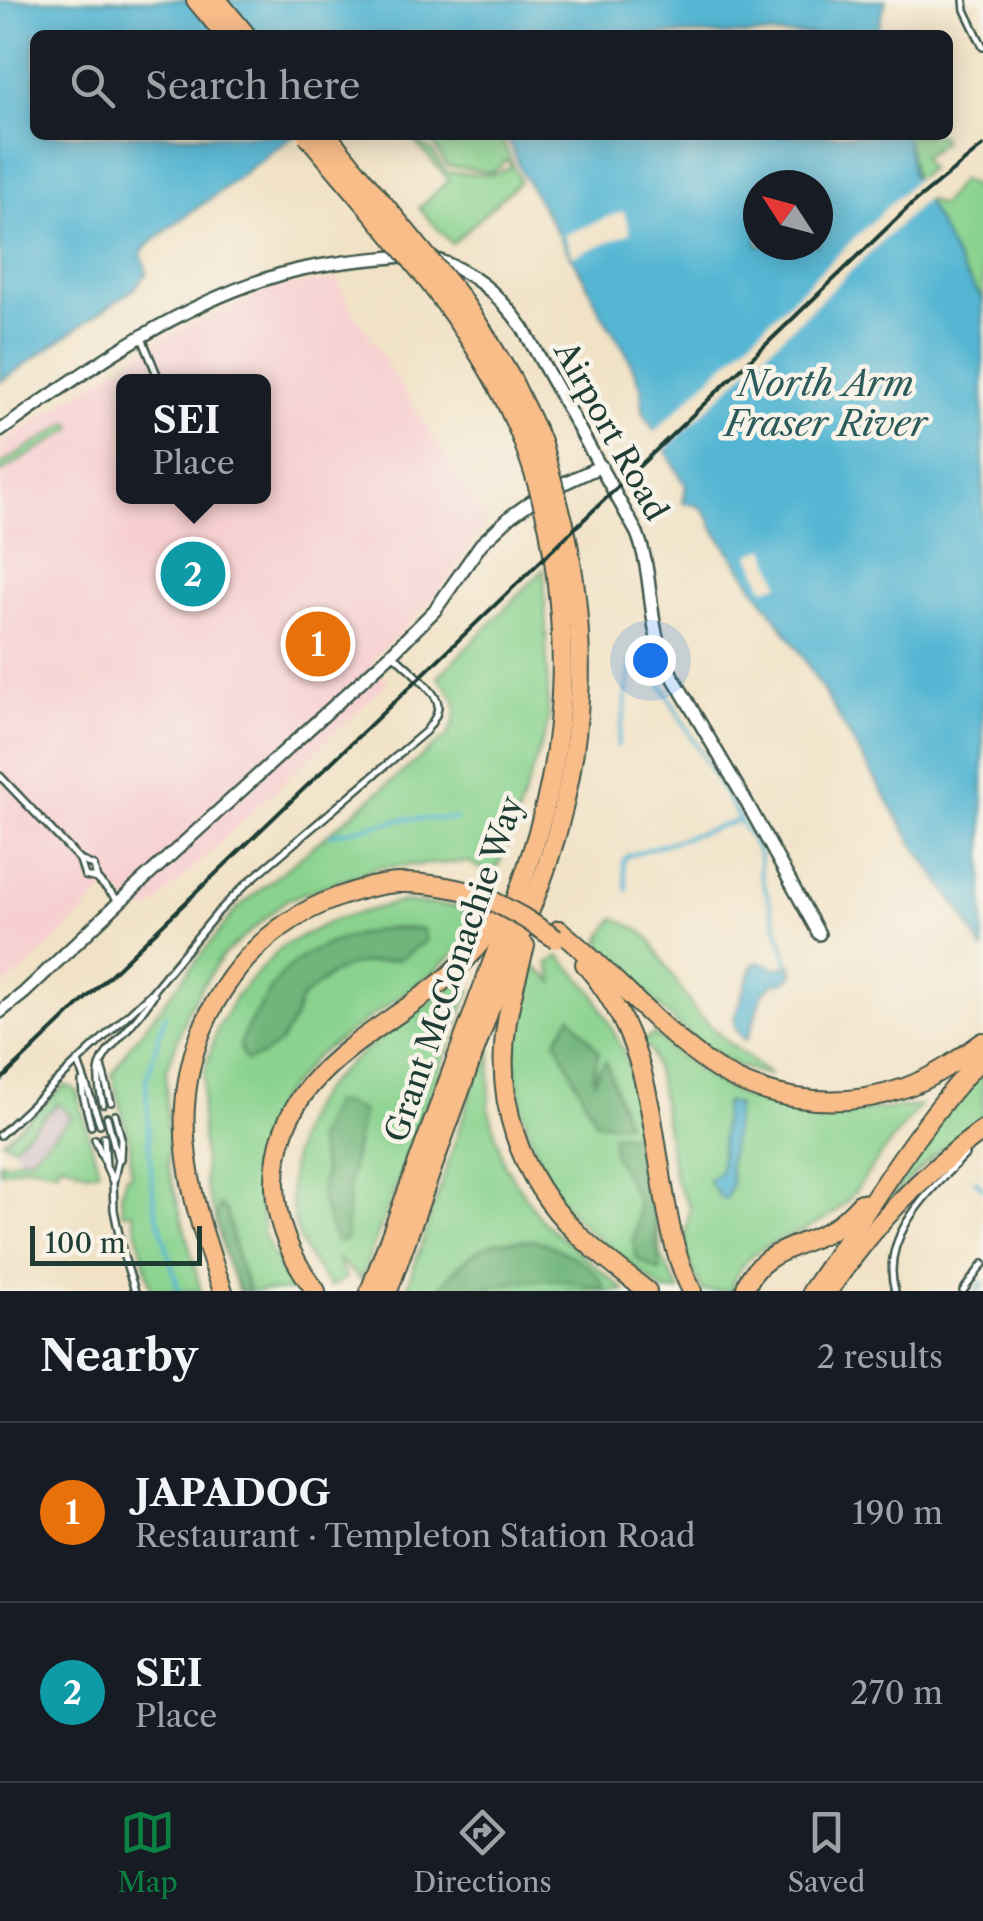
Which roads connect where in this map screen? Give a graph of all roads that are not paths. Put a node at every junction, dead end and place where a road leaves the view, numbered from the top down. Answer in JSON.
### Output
{"nodes":[{"id":1,"x":196,"y":0,"type":"edge"},
{"id":2,"x":217,"y":0,"type":"edge"},
{"id":3,"x":964,"y":0,"type":"edge"},
{"id":4,"x":221,"y":30,"type":"edge"},
{"id":5,"x":242,"y":30,"type":"edge"},
{"id":6,"x":983,"y":47,"type":"edge"},
{"id":7,"x":311,"y":140,"type":"edge"},
{"id":8,"x":331,"y":140,"type":"edge"},
{"id":9,"x":141,"y":335,"type":"junction"},
{"id":10,"x":157,"y":374,"type":"edge"},
{"id":11,"x":0,"y":431,"type":"edge"},
{"id":12,"x":601,"y":466,"type":"junction"},
{"id":13,"x":556,"y":526,"type":"junction"},
{"id":14,"x":392,"y":653,"type":"junction"},
{"id":15,"x":0,"y":776,"type":"edge"},
{"id":16,"x":80,"y":860,"type":"junction"},
{"id":17,"x":528,"y":864,"type":"junction"},
{"id":18,"x":97,"y":879,"type":"junction"},
{"id":19,"x":541,"y":883,"type":"junction"},
{"id":20,"x":120,"y":902,"type":"junction"},
{"id":21,"x":820,"y":934,"type":"dead end"},
{"id":22,"x":558,"y":935,"type":"junction"},
{"id":23,"x":174,"y":967,"type":"junction"},
{"id":24,"x":0,"y":1012,"type":"edge"},
{"id":25,"x":983,"y":1042,"type":"edge"},
{"id":26,"x":983,"y":1056,"type":"edge"},
{"id":27,"x":78,"y":1062,"type":"junction"},
{"id":28,"x":102,"y":1062,"type":"junction"},
{"id":29,"x":82,"y":1079,"type":"junction"},
{"id":30,"x":111,"y":1102,"type":"dead end"},
{"id":31,"x":103,"y":1104,"type":"dead end"},
{"id":32,"x":115,"y":1115,"type":"dead end"},
{"id":33,"x":107,"y":1117,"type":"dead end"},
{"id":34,"x":100,"y":1124,"type":"dead end"},
{"id":35,"x":92,"y":1126,"type":"dead end"},
{"id":36,"x":983,"y":1133,"type":"edge"},
{"id":37,"x":0,"y":1135,"type":"edge"},
{"id":38,"x":104,"y":1137,"type":"dead end"},
{"id":39,"x":96,"y":1139,"type":"dead end"},
{"id":40,"x":910,"y":1146,"type":"junction"},
{"id":41,"x":106,"y":1166,"type":"junction"},
{"id":42,"x":118,"y":1167,"type":"junction"},
{"id":43,"x":113,"y":1183,"type":"junction"},
{"id":44,"x":983,"y":1264,"type":"edge"},
{"id":45,"x":135,"y":1291,"type":"edge"},
{"id":46,"x":223,"y":1291,"type":"edge"},
{"id":47,"x":316,"y":1291,"type":"edge"},
{"id":48,"x":370,"y":1291,"type":"edge"},
{"id":49,"x":388,"y":1291,"type":"edge"},
{"id":50,"x":647,"y":1291,"type":"edge"},
{"id":51,"x":692,"y":1291,"type":"edge"},
{"id":52,"x":745,"y":1291,"type":"edge"},
{"id":53,"x":812,"y":1291,"type":"edge"},
{"id":54,"x":828,"y":1291,"type":"edge"},
{"id":55,"x":895,"y":1291,"type":"edge"},
{"id":56,"x":963,"y":1291,"type":"edge"}],
"edges":[{"from":1,"to":4,"type":"main road"},
{"from":2,"to":5,"type":"main road"},
{"from":3,"to":6,"type":"lane"},
{"from":7,"to":13,"type":"main road","name":"Grant McConachie Way","bridge":true},
{"from":8,"to":13,"type":"main road","name":"Grant McConachie Way","bridge":true},
{"from":9,"to":10,"type":"lane"},
{"from":9,"to":11,"type":"street"},
{"from":9,"to":12,"type":"street","name":"Airport Road"},
{"from":12,"to":14,"type":"street"},
{"from":12,"to":21,"type":"street","name":"Airport Road"},
{"from":13,"to":17,"type":"main road","name":"Grant McConachie Way"},
{"from":13,"to":19,"type":"main road","name":"Grant McConachie Way"},
{"from":14,"to":20,"type":"street"},
{"from":14,"to":23,"type":"lane"},
{"from":15,"to":16,"type":"lane"},
{"from":16,"to":18,"type":"lane"},
{"from":16,"to":18,"type":"lane"},
{"from":17,"to":47,"type":"main road"},
{"from":17,"to":48,"type":"main road","name":"Grant McConachie Way"},
{"from":18,"to":20,"type":"lane"},
{"from":19,"to":49,"type":"main road","name":"Grant McConachie Way"},
{"from":19,"to":50,"type":"main road"},
{"from":20,"to":24,"type":"street"},
{"from":22,"to":25,"type":"main road"},
{"from":22,"to":46,"type":"main road","bridge":true},
{"from":22,"to":51,"type":"main road"},
{"from":23,"to":27,"type":"lane"},
{"from":23,"to":28,"type":"lane"},
{"from":26,"to":40,"type":"main road"},
{"from":27,"to":29,"type":"lane"},
{"from":27,"to":37,"type":"lane"},
{"from":28,"to":30,"type":"lane"},
{"from":28,"to":31,"type":"lane"},
{"from":29,"to":34,"type":"lane"},
{"from":29,"to":35,"type":"lane"},
{"from":32,"to":42,"type":"lane"},
{"from":33,"to":42,"type":"lane"},
{"from":36,"to":54,"type":"main road"},
{"from":36,"to":55,"type":"lane"},
{"from":38,"to":41,"type":"lane"},
{"from":39,"to":41,"type":"lane"},
{"from":40,"to":52,"type":"main road"},
{"from":40,"to":53,"type":"main road"},
{"from":41,"to":43,"type":"lane"},
{"from":42,"to":43,"type":"lane"},
{"from":43,"to":45,"type":"lane"},
{"from":44,"to":56,"type":"lane"}]}
